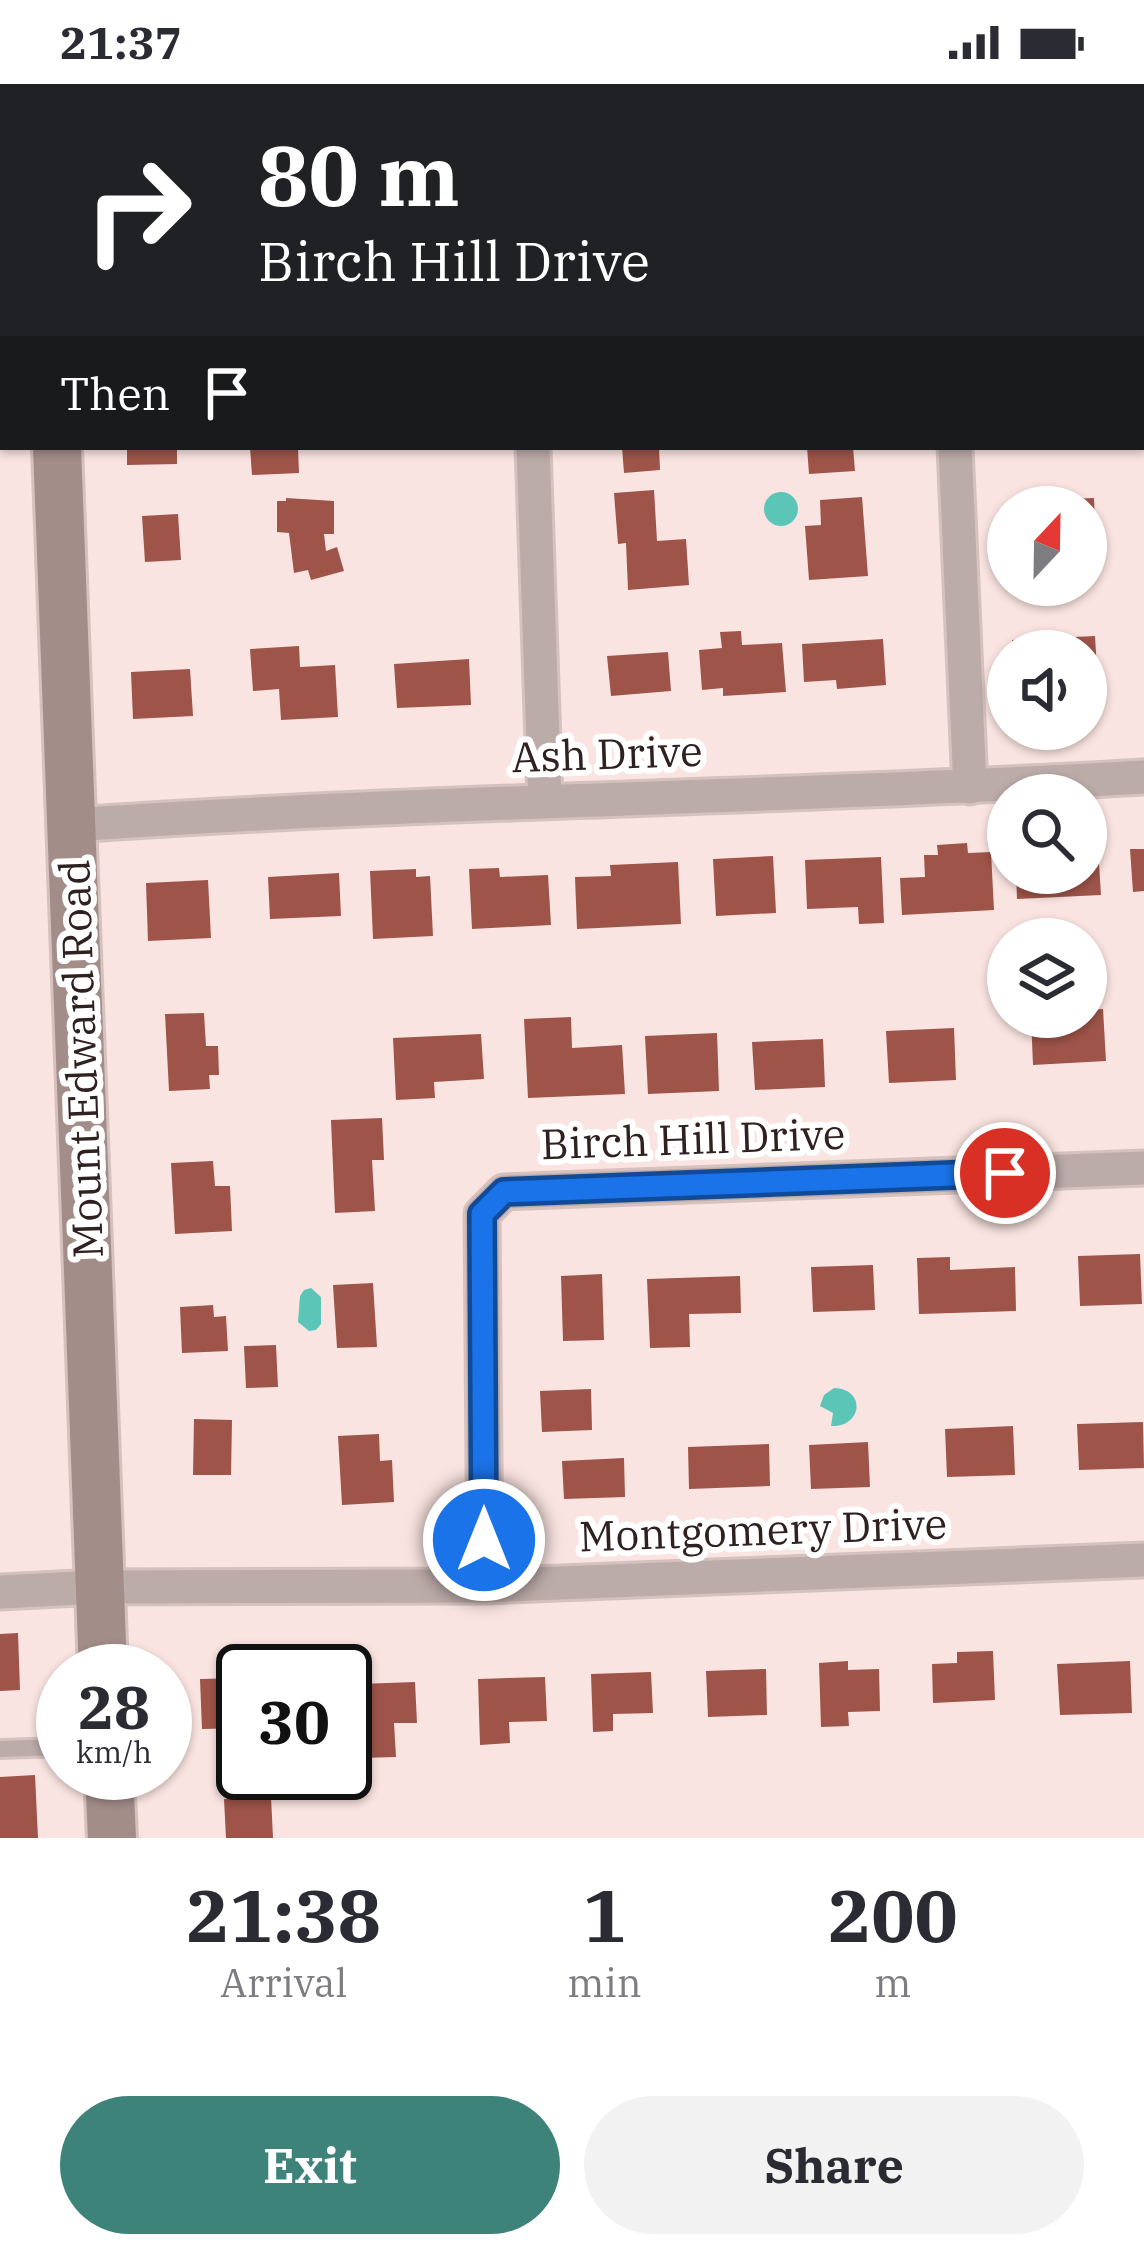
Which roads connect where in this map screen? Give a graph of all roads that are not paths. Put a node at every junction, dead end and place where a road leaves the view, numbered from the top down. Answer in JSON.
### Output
{"nodes":[{"id":1,"x":57,"y":450,"type":"edge"},
{"id":2,"x":533,"y":450,"type":"edge"},
{"id":3,"x":955,"y":450,"type":"edge"},
{"id":4,"x":1144,"y":777,"type":"edge"},
{"id":5,"x":970,"y":787,"type":"junction"},
{"id":6,"x":545,"y":801,"type":"junction"},
{"id":7,"x":73,"y":825,"type":"junction"},
{"id":8,"x":1144,"y":1168,"type":"edge"},
{"id":9,"x":1144,"y":1560,"type":"edge"},
{"id":10,"x":485,"y":1586,"type":"junction"},
{"id":11,"x":98,"y":1587,"type":"junction"},
{"id":12,"x":0,"y":1592,"type":"edge"},
{"id":13,"x":101,"y":1644,"type":"edge"},
{"id":14,"x":36,"y":1748,"type":"edge"},
{"id":15,"x":0,"y":1749,"type":"edge"},
{"id":16,"x":110,"y":1800,"type":"edge"},
{"id":17,"x":112,"y":1838,"type":"edge"}],
"edges":[{"from":1,"to":7,"type":"street","name":"Mount Edward Road"},
{"from":2,"to":6,"type":"street"},
{"from":3,"to":5,"type":"street"},
{"from":4,"to":5,"type":"street","name":"Ash Drive"},
{"from":5,"to":6,"type":"street","name":"Ash Drive"},
{"from":6,"to":7,"type":"street","name":"Ash Drive"},
{"from":7,"to":11,"type":"street","name":"Mount Edward Road"},
{"from":8,"to":10,"type":"street","name":"Birch Hill Drive"},
{"from":9,"to":10,"type":"street","name":"Montgomery Drive"},
{"from":10,"to":11,"type":"street","name":"Montgomery Drive"},
{"from":11,"to":12,"type":"street","name":"Montgomery Drive"},
{"from":11,"to":13,"type":"street","name":"Mount Edward Road"},
{"from":14,"to":15,"type":"lane"},
{"from":16,"to":17,"type":"street"}]}
